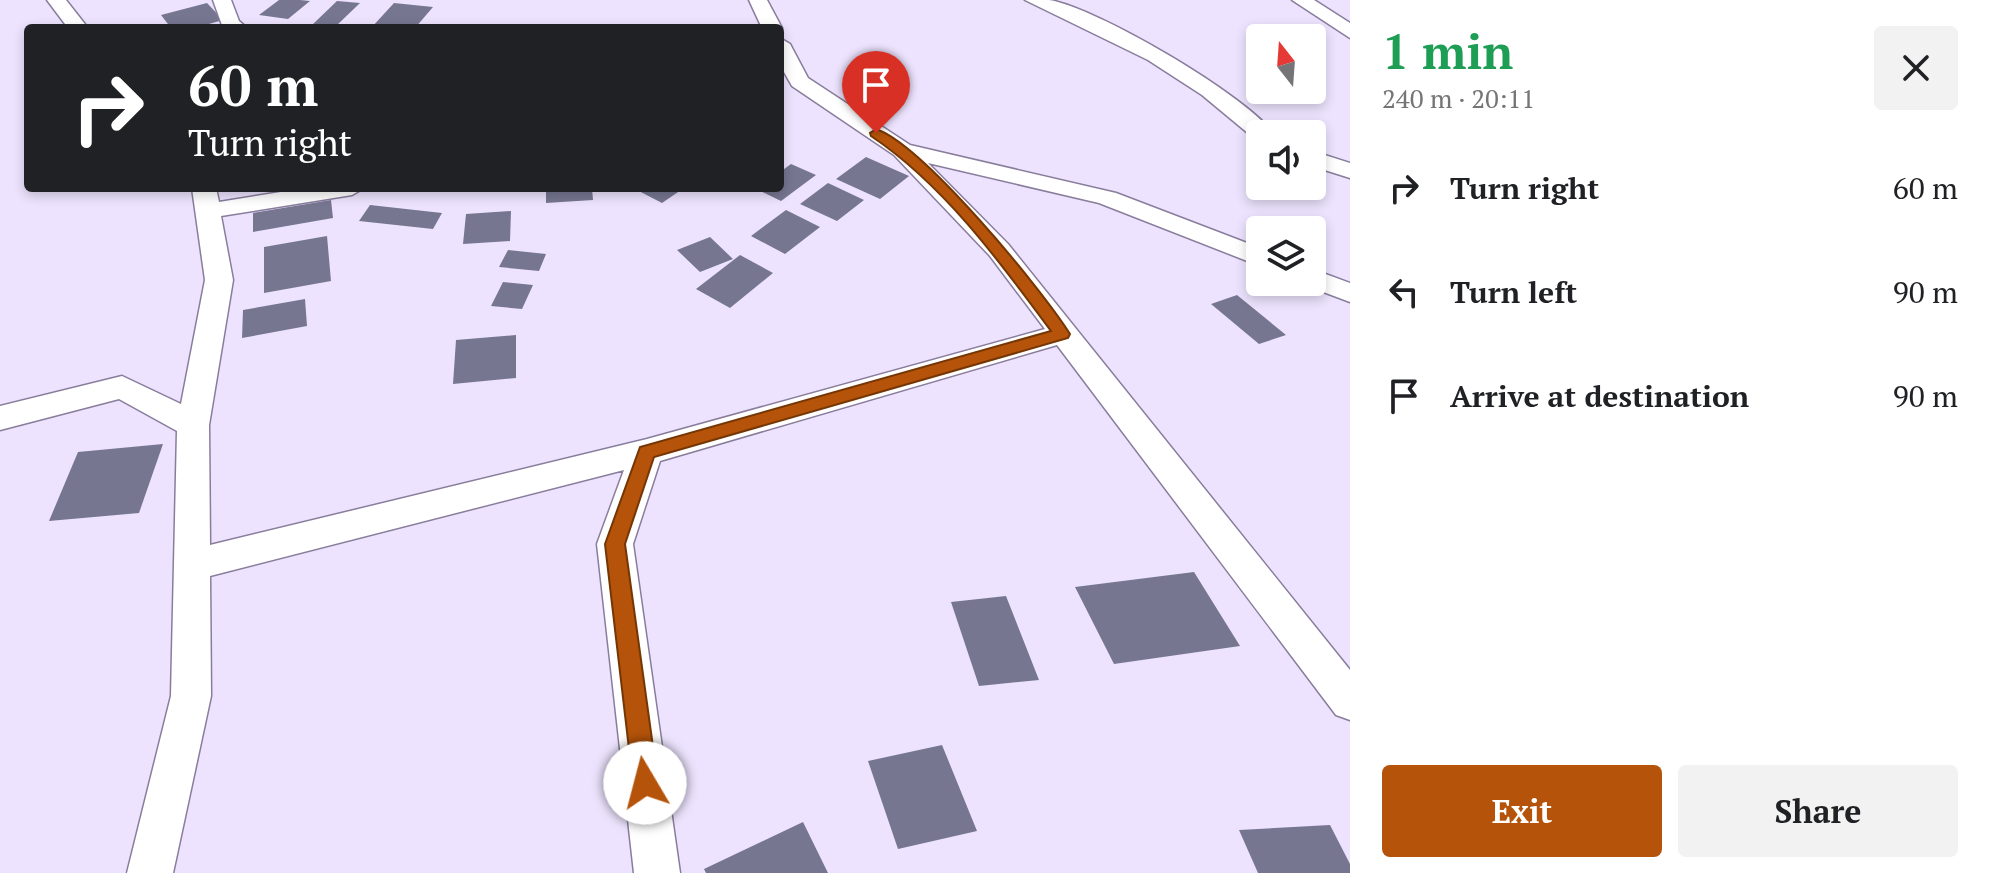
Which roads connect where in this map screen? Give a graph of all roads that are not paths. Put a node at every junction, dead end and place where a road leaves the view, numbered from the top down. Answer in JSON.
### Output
{"nodes":[{"id":1,"x":56,"y":0,"type":"edge"},
{"id":2,"x":222,"y":0,"type":"edge"},
{"id":3,"x":758,"y":0,"type":"edge"},
{"id":4,"x":1034,"y":0,"type":"edge"},
{"id":5,"x":1301,"y":0,"type":"edge"},
{"id":6,"x":75,"y":24,"type":"edge"},
{"id":7,"x":230,"y":24,"type":"edge"},
{"id":8,"x":770,"y":24,"type":"edge"},
{"id":9,"x":1350,"y":32,"type":"edge"},
{"id":10,"x":784,"y":52,"type":"edge"},
{"id":11,"x":1248,"y":120,"type":"edge"},
{"id":12,"x":902,"y":150,"type":"junction"},
{"id":13,"x":1326,"y":163,"type":"edge"},
{"id":14,"x":1350,"y":171,"type":"edge"},
{"id":15,"x":299,"y":192,"type":"edge"},
{"id":16,"x":206,"y":199,"type":"edge"},
{"id":17,"x":1246,"y":253,"type":"edge"},
{"id":18,"x":1326,"y":284,"type":"edge"},
{"id":19,"x":1350,"y":293,"type":"edge"},
{"id":20,"x":1062,"y":334,"type":"junction"},
{"id":21,"x":0,"y":418,"type":"edge"},
{"id":22,"x":193,"y":425,"type":"junction"},
{"id":23,"x":647,"y":452,"type":"junction"},
{"id":24,"x":191,"y":565,"type":"junction"},
{"id":25,"x":1350,"y":701,"type":"edge"},
{"id":26,"x":150,"y":873,"type":"edge"},
{"id":27,"x":657,"y":873,"type":"edge"}],
"edges":[{"from":1,"to":6,"type":"street"},
{"from":2,"to":7,"type":"street"},
{"from":3,"to":8,"type":"street"},
{"from":4,"to":11,"type":"street"},
{"from":5,"to":9,"type":"street"},
{"from":10,"to":12,"type":"street"},
{"from":12,"to":17,"type":"street"},
{"from":12,"to":20,"type":"street"},
{"from":13,"to":14,"type":"street"},
{"from":15,"to":16,"type":"street"},
{"from":16,"to":22,"type":"street"},
{"from":18,"to":19,"type":"street"},
{"from":20,"to":23,"type":"street"},
{"from":20,"to":25,"type":"street"},
{"from":21,"to":22,"type":"street"},
{"from":22,"to":24,"type":"street"},
{"from":23,"to":24,"type":"street"},
{"from":23,"to":27,"type":"street"},
{"from":24,"to":26,"type":"street"}]}
